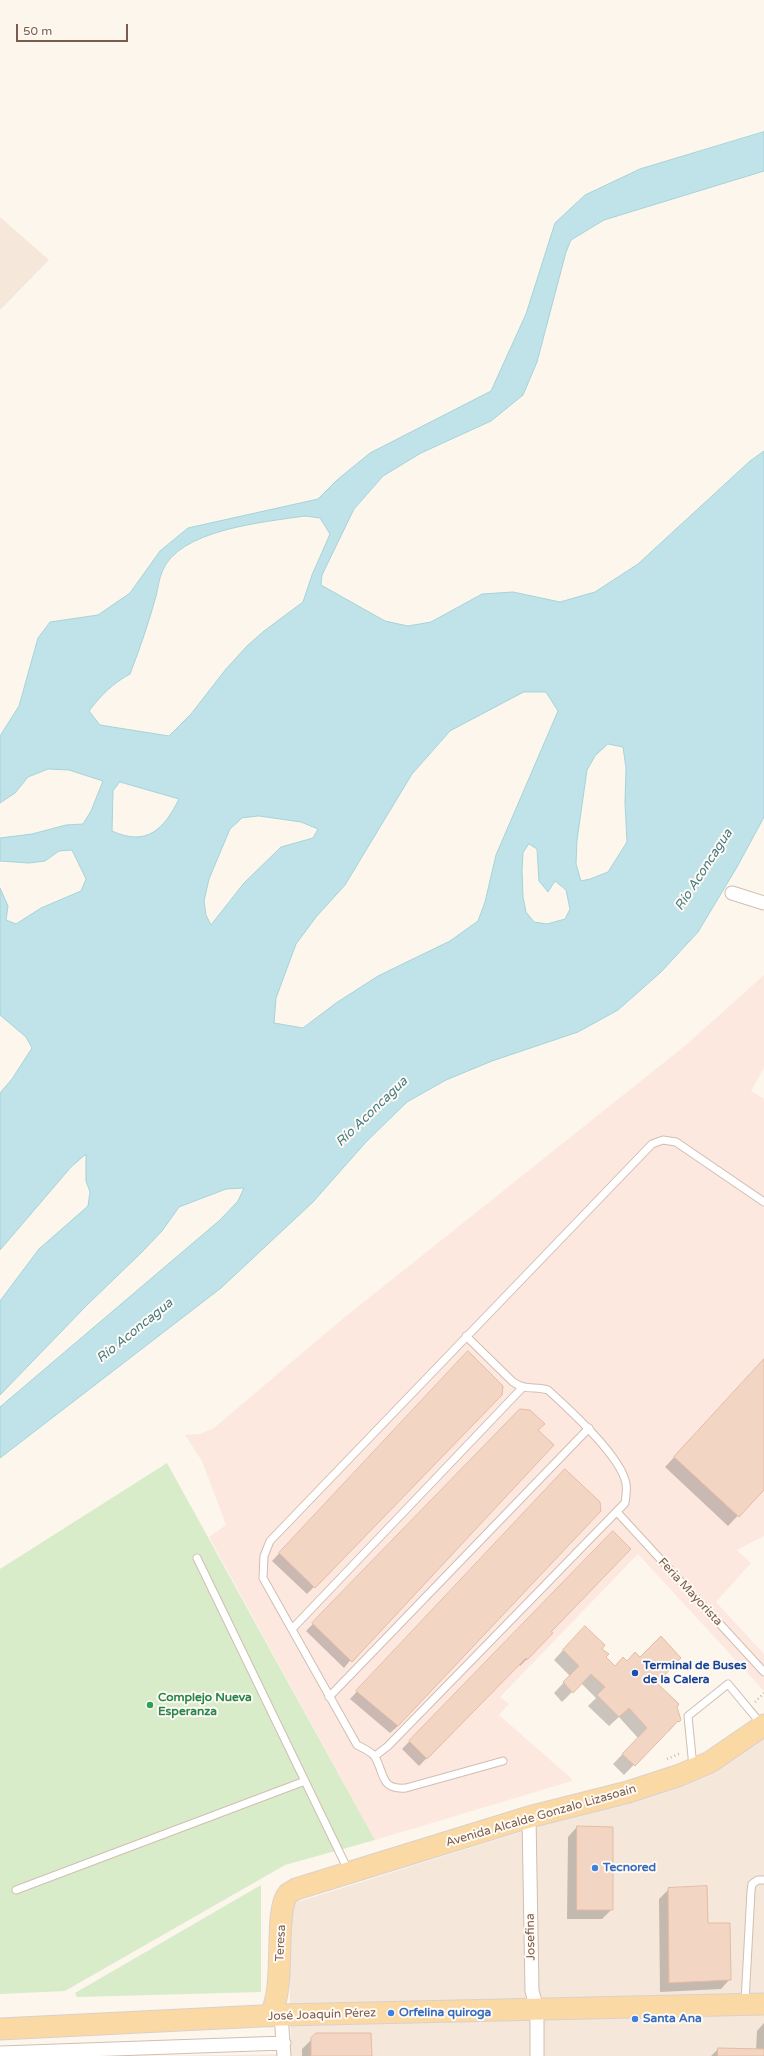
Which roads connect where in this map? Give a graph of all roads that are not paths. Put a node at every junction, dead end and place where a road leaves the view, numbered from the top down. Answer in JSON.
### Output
{"nodes":[{"id":1,"x":732,"y":893,"type":"dead end"},
{"id":2,"x":764,"y":903,"type":"edge"},
{"id":3,"x":764,"y":1202,"type":"edge"},
{"id":4,"x":466,"y":1336,"type":"junction"},
{"id":5,"x":522,"y":1388,"type":"junction"},
{"id":6,"x":589,"y":1428,"type":"junction"},
{"id":7,"x":617,"y":1512,"type":"junction"},
{"id":8,"x":197,"y":1558,"type":"dead end"},
{"id":9,"x":292,"y":1629,"type":"junction"},
{"id":10,"x":764,"y":1672,"type":"edge"},
{"id":11,"x":329,"y":1697,"type":"junction"},
{"id":12,"x":763,"y":1725,"type":"edge"},
{"id":13,"x":375,"y":1756,"type":"junction"},
{"id":14,"x":503,"y":1761,"type":"dead end"},
{"id":15,"x":693,"y":1769,"type":"junction"},
{"id":16,"x":305,"y":1781,"type":"junction"},
{"id":17,"x":529,"y":1817,"type":"junction"},
{"id":18,"x":349,"y":1872,"type":"junction"},
{"id":19,"x":764,"y":1880,"type":"edge"},
{"id":20,"x":16,"y":1890,"type":"dead end"},
{"id":21,"x":287,"y":1895,"type":"joint"},
{"id":22,"x":278,"y":1992,"type":"junction"},
{"id":23,"x":754,"y":2004,"type":"edge"},
{"id":24,"x":536,"y":2009,"type":"junction"},
{"id":25,"x":327,"y":2014,"type":"junction"},
{"id":26,"x":276,"y":2015,"type":"junction"},
{"id":27,"x":0,"y":2029,"type":"edge"},
{"id":28,"x":284,"y":2043,"type":"junction"},
{"id":29,"x":0,"y":2053,"type":"edge"},
{"id":30,"x":21,"y":2054,"type":"edge"},
{"id":31,"x":284,"y":2056,"type":"edge"},
{"id":32,"x":537,"y":2056,"type":"edge"}],
"edges":[{"from":1,"to":2,"type":"street"},
{"from":3,"to":4,"type":"lane"},
{"from":4,"to":5,"type":"lane"},
{"from":4,"to":9,"type":"lane"},
{"from":5,"to":6,"type":"lane"},
{"from":5,"to":9,"type":"lane"},
{"from":6,"to":7,"type":"lane"},
{"from":6,"to":11,"type":"lane"},
{"from":7,"to":10,"type":"lane","name":"Feria Mayorista"},
{"from":7,"to":13,"type":"lane"},
{"from":8,"to":16,"type":"lane"},
{"from":9,"to":11,"type":"lane"},
{"from":11,"to":13,"type":"lane"},
{"from":12,"to":15,"type":"main road","name":"Avenida Alcalde Gonzalo Lizasoaín"},
{"from":12,"to":15,"type":"lane"},
{"from":13,"to":14,"type":"lane"},
{"from":15,"to":17,"type":"main road","name":"Avenida Alcalde Gonzalo Lizasoaín"},
{"from":16,"to":18,"type":"lane"},
{"from":16,"to":20,"type":"lane"},
{"from":17,"to":18,"type":"main road","name":"Avenida Alcalde Gonzalo Lizasoaín"},
{"from":17,"to":24,"type":"street","name":"Josefina"},
{"from":18,"to":21,"type":"main road","name":"Avenida Alcalde Gonzalo Lizasoaín"},
{"from":19,"to":23,"type":"lane"},
{"from":21,"to":22,"type":"main road","name":"Teresa"},
{"from":22,"to":25,"type":"main road"},
{"from":22,"to":26,"type":"main road","name":"Teresa"},
{"from":23,"to":24,"type":"main road","name":"José Joaquín Pérez"},
{"from":24,"to":25,"type":"main road","name":"José Joaquín Pérez"},
{"from":24,"to":32,"type":"street","name":"Josefina"},
{"from":25,"to":26,"type":"main road","name":"José Joaquín Pérez"},
{"from":26,"to":27,"type":"main road","name":"José Joaquín Pérez"},
{"from":26,"to":28,"type":"street","name":"Teresa"},
{"from":28,"to":30,"type":"street"},
{"from":28,"to":31,"type":"street","name":"Teresa"},
{"from":29,"to":30,"type":"street"}]}
